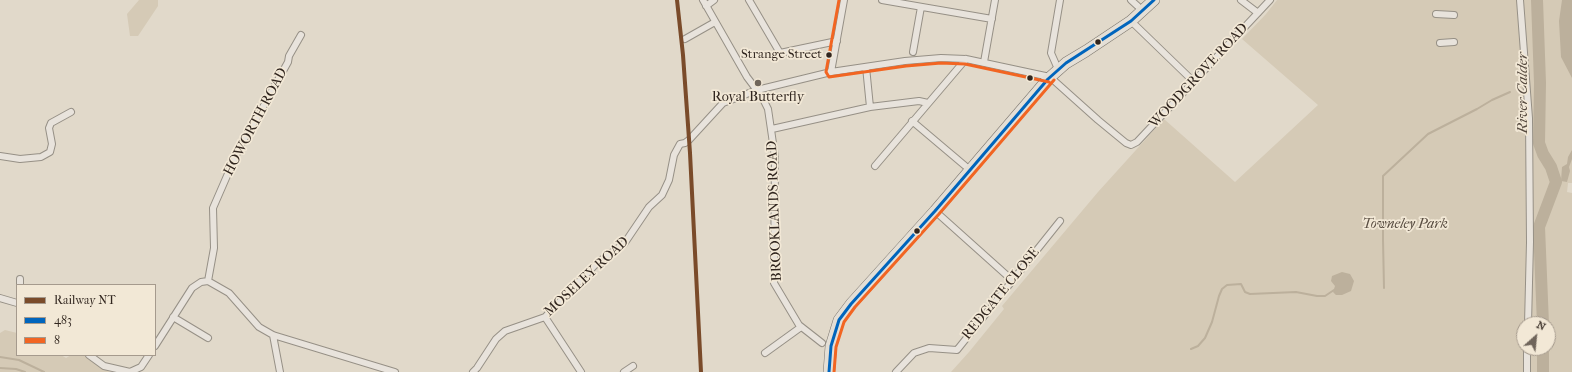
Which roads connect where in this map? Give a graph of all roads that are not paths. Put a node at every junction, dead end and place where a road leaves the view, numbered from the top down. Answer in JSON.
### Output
{"nodes":[{"id":1,"x":703,"y":0,"type":"edge"},
{"id":2,"x":714,"y":0,"type":"edge"},
{"id":3,"x":748,"y":0,"type":"edge"},
{"id":4,"x":844,"y":0,"type":"edge"},
{"id":5,"x":882,"y":0,"type":"edge"},
{"id":6,"x":995,"y":0,"type":"edge"},
{"id":7,"x":1060,"y":0,"type":"edge"},
{"id":8,"x":1131,"y":0,"type":"edge"},
{"id":9,"x":1154,"y":0,"type":"edge"},
{"id":10,"x":1241,"y":0,"type":"edge"},
{"id":11,"x":1270,"y":0,"type":"edge"},
{"id":12,"x":1520,"y":0,"type":"edge"},
{"id":13,"x":706,"y":6,"type":"junction"},
{"id":14,"x":921,"y":7,"type":"junction"},
{"id":15,"x":1143,"y":11,"type":"junction"},
{"id":16,"x":1258,"y":13,"type":"junction"},
{"id":17,"x":1436,"y":14,"type":"dead end"},
{"id":18,"x":1454,"y":15,"type":"dead end"},
{"id":19,"x":992,"y":19,"type":"junction"},
{"id":20,"x":1131,"y":21,"type":"junction"},
{"id":21,"x":715,"y":22,"type":"junction"},
{"id":22,"x":301,"y":35,"type":"dead end"},
{"id":23,"x":685,"y":39,"type":"dead end"},
{"id":24,"x":837,"y":41,"type":"junction"},
{"id":25,"x":1454,"y":42,"type":"dead end"},
{"id":26,"x":1440,"y":43,"type":"dead end"},
{"id":27,"x":913,"y":52,"type":"dead end"},
{"id":28,"x":966,"y":59,"type":"junction"},
{"id":29,"x":984,"y":62,"type":"junction"},
{"id":30,"x":866,"y":67,"type":"junction"},
{"id":31,"x":831,"y":72,"type":"junction"},
{"id":32,"x":1054,"y":73,"type":"junction"},
{"id":33,"x":1194,"y":81,"type":"junction"},
{"id":34,"x":757,"y":90,"type":"junction"},
{"id":35,"x":928,"y":103,"type":"junction"},
{"id":36,"x":870,"y":107,"type":"junction"},
{"id":37,"x":71,"y":112,"type":"dead end"},
{"id":38,"x":912,"y":121,"type":"junction"},
{"id":39,"x":772,"y":129,"type":"junction"},
{"id":40,"x":0,"y":156,"type":"edge"},
{"id":41,"x":875,"y":166,"type":"dead end"},
{"id":42,"x":970,"y":170,"type":"junction"},
{"id":43,"x":935,"y":211,"type":"junction"},
{"id":44,"x":1060,"y":221,"type":"dead end"},
{"id":45,"x":1012,"y":280,"type":"junction"},
{"id":46,"x":208,"y":281,"type":"junction"},
{"id":47,"x":0,"y":298,"type":"edge"},
{"id":48,"x":16,"y":303,"type":"edge"},
{"id":49,"x":1528,"y":316,"type":"edge"},
{"id":50,"x":173,"y":317,"type":"junction"},
{"id":51,"x":545,"y":318,"type":"junction"},
{"id":52,"x":801,"y":327,"type":"junction"},
{"id":53,"x":273,"y":335,"type":"junction"},
{"id":54,"x":208,"y":338,"type":"dead end"},
{"id":55,"x":822,"y":343,"type":"dead end"},
{"id":56,"x":156,"y":344,"type":"edge"},
{"id":57,"x":765,"y":354,"type":"dead end"},
{"id":58,"x":90,"y":356,"type":"edge"},
{"id":59,"x":148,"y":356,"type":"edge"},
{"id":60,"x":1527,"y":356,"type":"edge"},
{"id":61,"x":633,"y":366,"type":"dead end"},
{"id":62,"x":280,"y":372,"type":"edge"},
{"id":63,"x":395,"y":372,"type":"edge"},
{"id":64,"x":473,"y":372,"type":"edge"},
{"id":65,"x":581,"y":372,"type":"edge"},
{"id":66,"x":624,"y":372,"type":"edge"},
{"id":67,"x":829,"y":372,"type":"edge"},
{"id":68,"x":896,"y":372,"type":"edge"},
{"id":69,"x":1526,"y":372,"type":"edge"}],
"edges":[{"from":1,"to":13,"type":"street","name":"BROOKLANDS ROAD"},
{"from":2,"to":13,"type":"street"},
{"from":3,"to":24,"type":"street"},
{"from":4,"to":24,"type":"street"},
{"from":5,"to":14,"type":"street"},
{"from":6,"to":19,"type":"street"},
{"from":7,"to":32,"type":"street"},
{"from":8,"to":15,"type":"street"},
{"from":9,"to":15,"type":"highway"},
{"from":10,"to":16,"type":"street"},
{"from":11,"to":16,"type":"street","name":"WOODGROVE ROAD"},
{"from":12,"to":49,"type":"street"},
{"from":13,"to":21,"type":"street","name":"BROOKLANDS ROAD"},
{"from":14,"to":19,"type":"street"},
{"from":14,"to":27,"type":"street"},
{"from":15,"to":20,"type":"highway"},
{"from":16,"to":33,"type":"street","name":"WOODGROVE ROAD"},
{"from":17,"to":18,"type":"street"},
{"from":19,"to":29,"type":"street"},
{"from":20,"to":32,"type":"highway"},
{"from":20,"to":33,"type":"street"},
{"from":21,"to":23,"type":"street"},
{"from":21,"to":34,"type":"street","name":"BROOKLANDS ROAD"},
{"from":22,"to":46,"type":"street","name":"HOWORTH ROAD"},
{"from":24,"to":31,"type":"street"},
{"from":25,"to":26,"type":"street"},
{"from":28,"to":29,"type":"street","name":"MOSELEY ROAD"},
{"from":28,"to":30,"type":"street","name":"MOSELEY ROAD"},
{"from":28,"to":35,"type":"street"},
{"from":29,"to":32,"type":"street","name":"MOSELEY ROAD"},
{"from":30,"to":31,"type":"street","name":"MOSELEY ROAD"},
{"from":30,"to":36,"type":"street"},
{"from":31,"to":34,"type":"street","name":"MOSELEY ROAD"},
{"from":32,"to":33,"type":"street","name":"WOODGROVE ROAD"},
{"from":32,"to":42,"type":"highway"},
{"from":34,"to":39,"type":"street","name":"BROOKLANDS ROAD"},
{"from":34,"to":51,"type":"street","name":"MOSELEY ROAD"},
{"from":35,"to":36,"type":"street"},
{"from":35,"to":38,"type":"street"},
{"from":36,"to":39,"type":"street"},
{"from":37,"to":40,"type":"street"},
{"from":38,"to":41,"type":"street"},
{"from":38,"to":42,"type":"street"},
{"from":39,"to":52,"type":"street","name":"BROOKLANDS ROAD"},
{"from":42,"to":43,"type":"highway"},
{"from":43,"to":45,"type":"street"},
{"from":43,"to":67,"type":"highway"},
{"from":44,"to":45,"type":"street","name":"REDGATE CLOSE"},
{"from":45,"to":68,"type":"street","name":"REDGATE CLOSE"},
{"from":46,"to":50,"type":"street"},
{"from":46,"to":53,"type":"street"},
{"from":47,"to":48,"type":"street"},
{"from":50,"to":54,"type":"street"},
{"from":50,"to":56,"type":"street"},
{"from":51,"to":64,"type":"street","name":"MOSELEY ROAD"},
{"from":51,"to":65,"type":"street"},
{"from":52,"to":55,"type":"street","name":"BROOKLANDS ROAD"},
{"from":52,"to":57,"type":"street"},
{"from":53,"to":62,"type":"street"},
{"from":53,"to":63,"type":"street"},
{"from":58,"to":59,"type":"street"},
{"from":60,"to":69,"type":"street"},
{"from":61,"to":66,"type":"street"}]}
